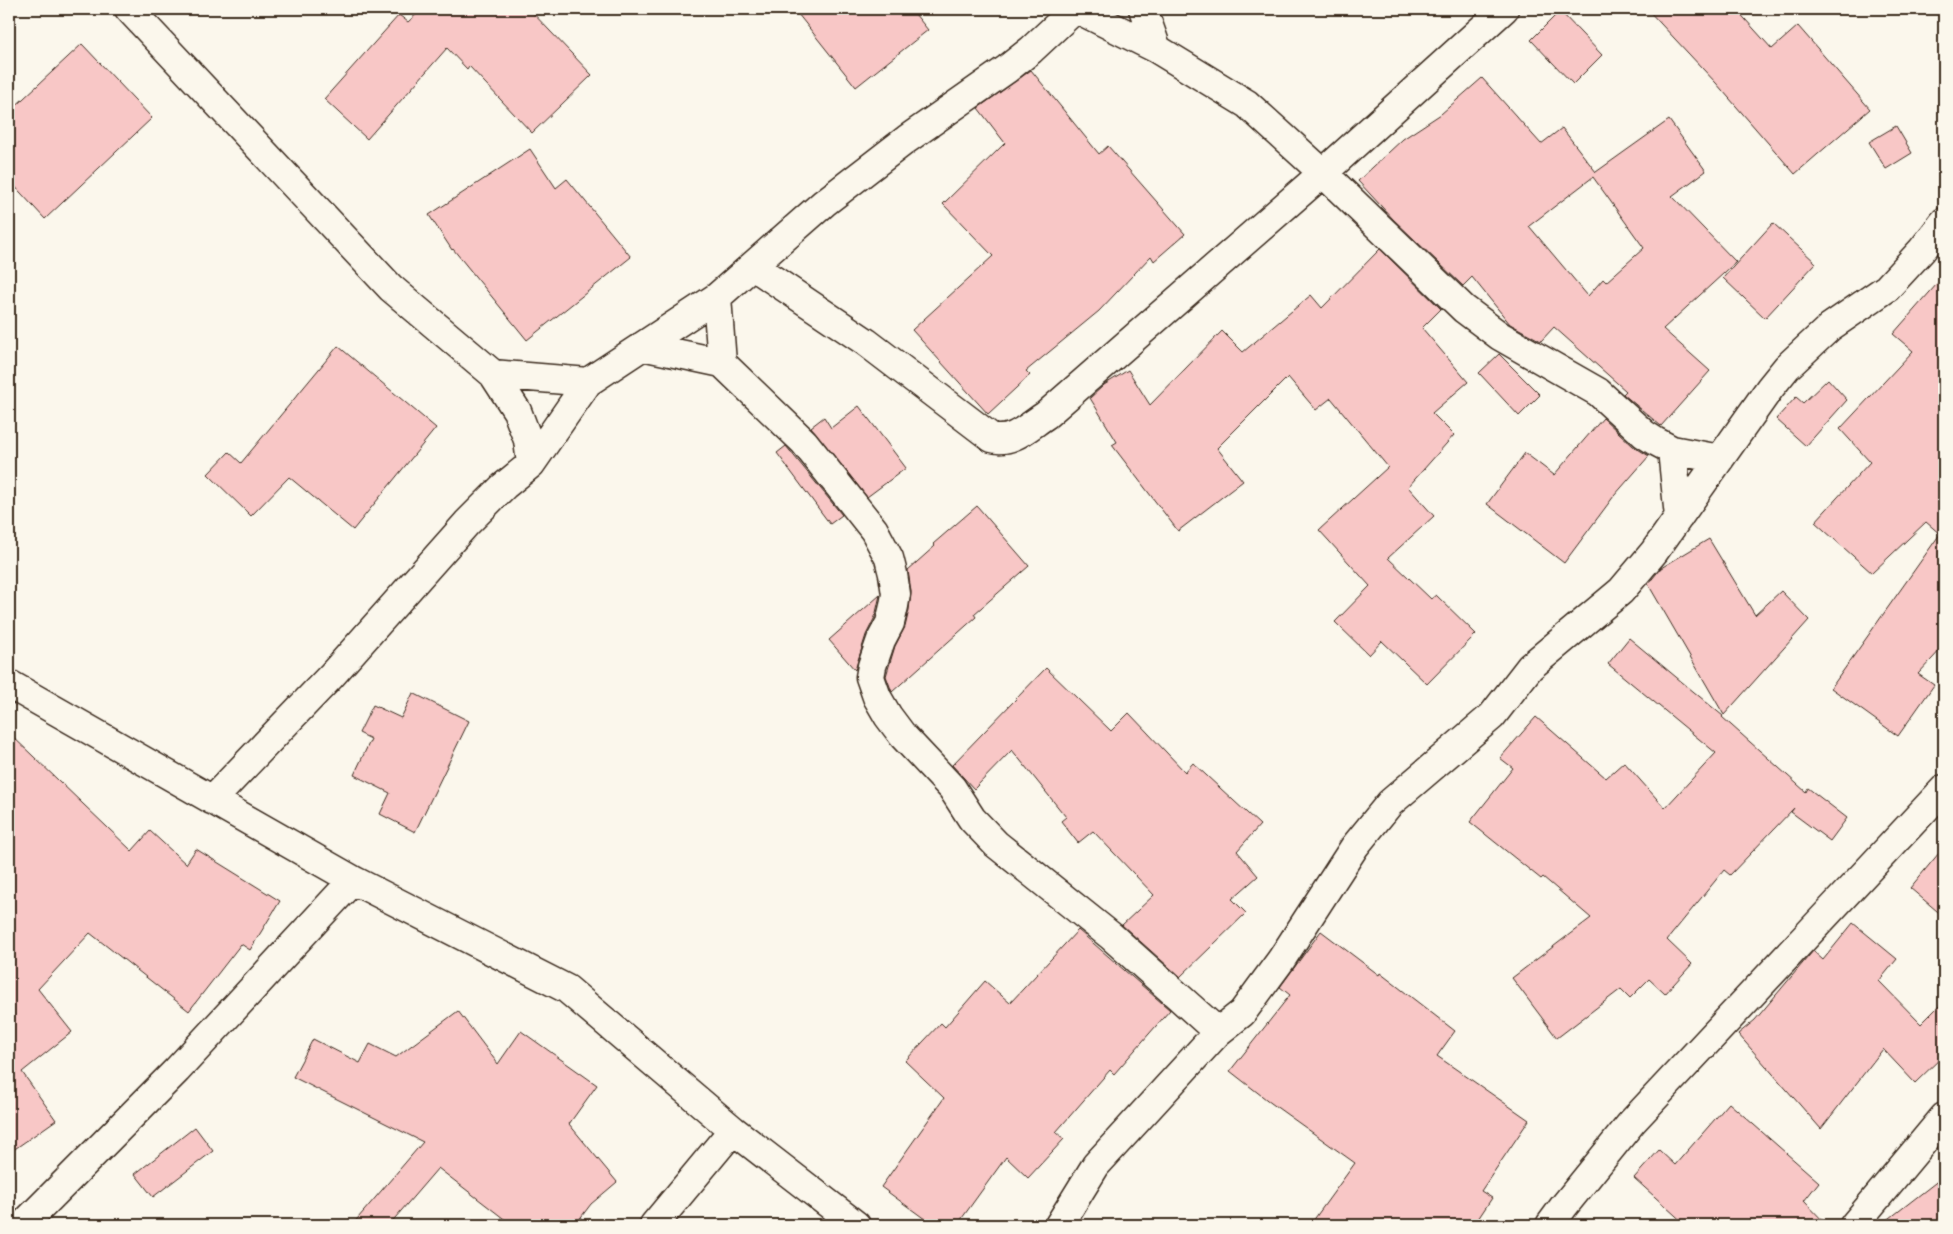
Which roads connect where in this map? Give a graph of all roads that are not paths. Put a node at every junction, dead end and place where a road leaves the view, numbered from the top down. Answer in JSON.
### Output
{"nodes":[{"id":1,"x":130,"y":9,"type":"edge"},
{"id":2,"x":1076,"y":9,"type":"edge"},
{"id":3,"x":1143,"y":9,"type":"edge"},
{"id":4,"x":1504,"y":9,"type":"edge"},
{"id":5,"x":1157,"y":49,"type":"junction"},
{"id":6,"x":1323,"y":173,"type":"junction"},
{"id":7,"x":1944,"y":222,"type":"edge"},
{"id":8,"x":753,"y":266,"type":"junction"},
{"id":9,"x":717,"y":298,"type":"junction"},
{"id":10,"x":642,"y":346,"type":"junction"},
{"id":11,"x":722,"y":363,"type":"junction"},
{"id":12,"x":493,"y":374,"type":"junction"},
{"id":13,"x":588,"y":382,"type":"junction"},
{"id":14,"x":1672,"y":450,"type":"junction"},
{"id":15,"x":1720,"y":459,"type":"junction"},
{"id":16,"x":531,"y":464,"type":"junction"},
{"id":17,"x":1679,"y":517,"type":"junction"},
{"id":18,"x":9,"y":684,"type":"edge"},
{"id":19,"x":39,"y":702,"type":"junction"},
{"id":20,"x":9,"y":706,"type":"edge"},
{"id":21,"x":1944,"y":789,"type":"edge"},
{"id":22,"x":212,"y":800,"type":"junction"},
{"id":23,"x":354,"y":880,"type":"junction"},
{"id":24,"x":1218,"y":1032,"type":"junction"},
{"id":25,"x":1944,"y":1117,"type":"edge"},
{"id":26,"x":733,"y":1130,"type":"junction"},
{"id":27,"x":23,"y":1225,"type":"edge"},
{"id":28,"x":654,"y":1225,"type":"edge"},
{"id":29,"x":856,"y":1225,"type":"edge"},
{"id":30,"x":1059,"y":1225,"type":"edge"},
{"id":31,"x":1550,"y":1225,"type":"edge"},
{"id":32,"x":1854,"y":1225,"type":"edge"}],
"edges":[{"from":1,"to":12,"type":"street"},
{"from":2,"to":5,"type":"street"},
{"from":2,"to":8,"type":"street"},
{"from":3,"to":5,"type":"street"},
{"from":4,"to":6,"type":"street"},
{"from":5,"to":6,"type":"street"},
{"from":6,"to":8,"type":"street"},
{"from":6,"to":14,"type":"street"},
{"from":7,"to":15,"type":"street"},
{"from":8,"to":9,"type":"street"},
{"from":9,"to":10,"type":"street"},
{"from":9,"to":11,"type":"street"},
{"from":10,"to":11,"type":"street"},
{"from":10,"to":13,"type":"street"},
{"from":11,"to":24,"type":"street"},
{"from":12,"to":13,"type":"street"},
{"from":12,"to":16,"type":"street"},
{"from":13,"to":16,"type":"street"},
{"from":14,"to":15,"type":"street"},
{"from":14,"to":17,"type":"street"},
{"from":15,"to":17,"type":"street"},
{"from":16,"to":22,"type":"street"},
{"from":17,"to":24,"type":"street"},
{"from":18,"to":19,"type":"street"},
{"from":19,"to":20,"type":"street"},
{"from":19,"to":22,"type":"street"},
{"from":21,"to":31,"type":"street"},
{"from":22,"to":23,"type":"street"},
{"from":23,"to":26,"type":"street"},
{"from":23,"to":27,"type":"street"},
{"from":24,"to":30,"type":"street"},
{"from":25,"to":32,"type":"street"},
{"from":26,"to":28,"type":"street"},
{"from":26,"to":29,"type":"street"}]}
